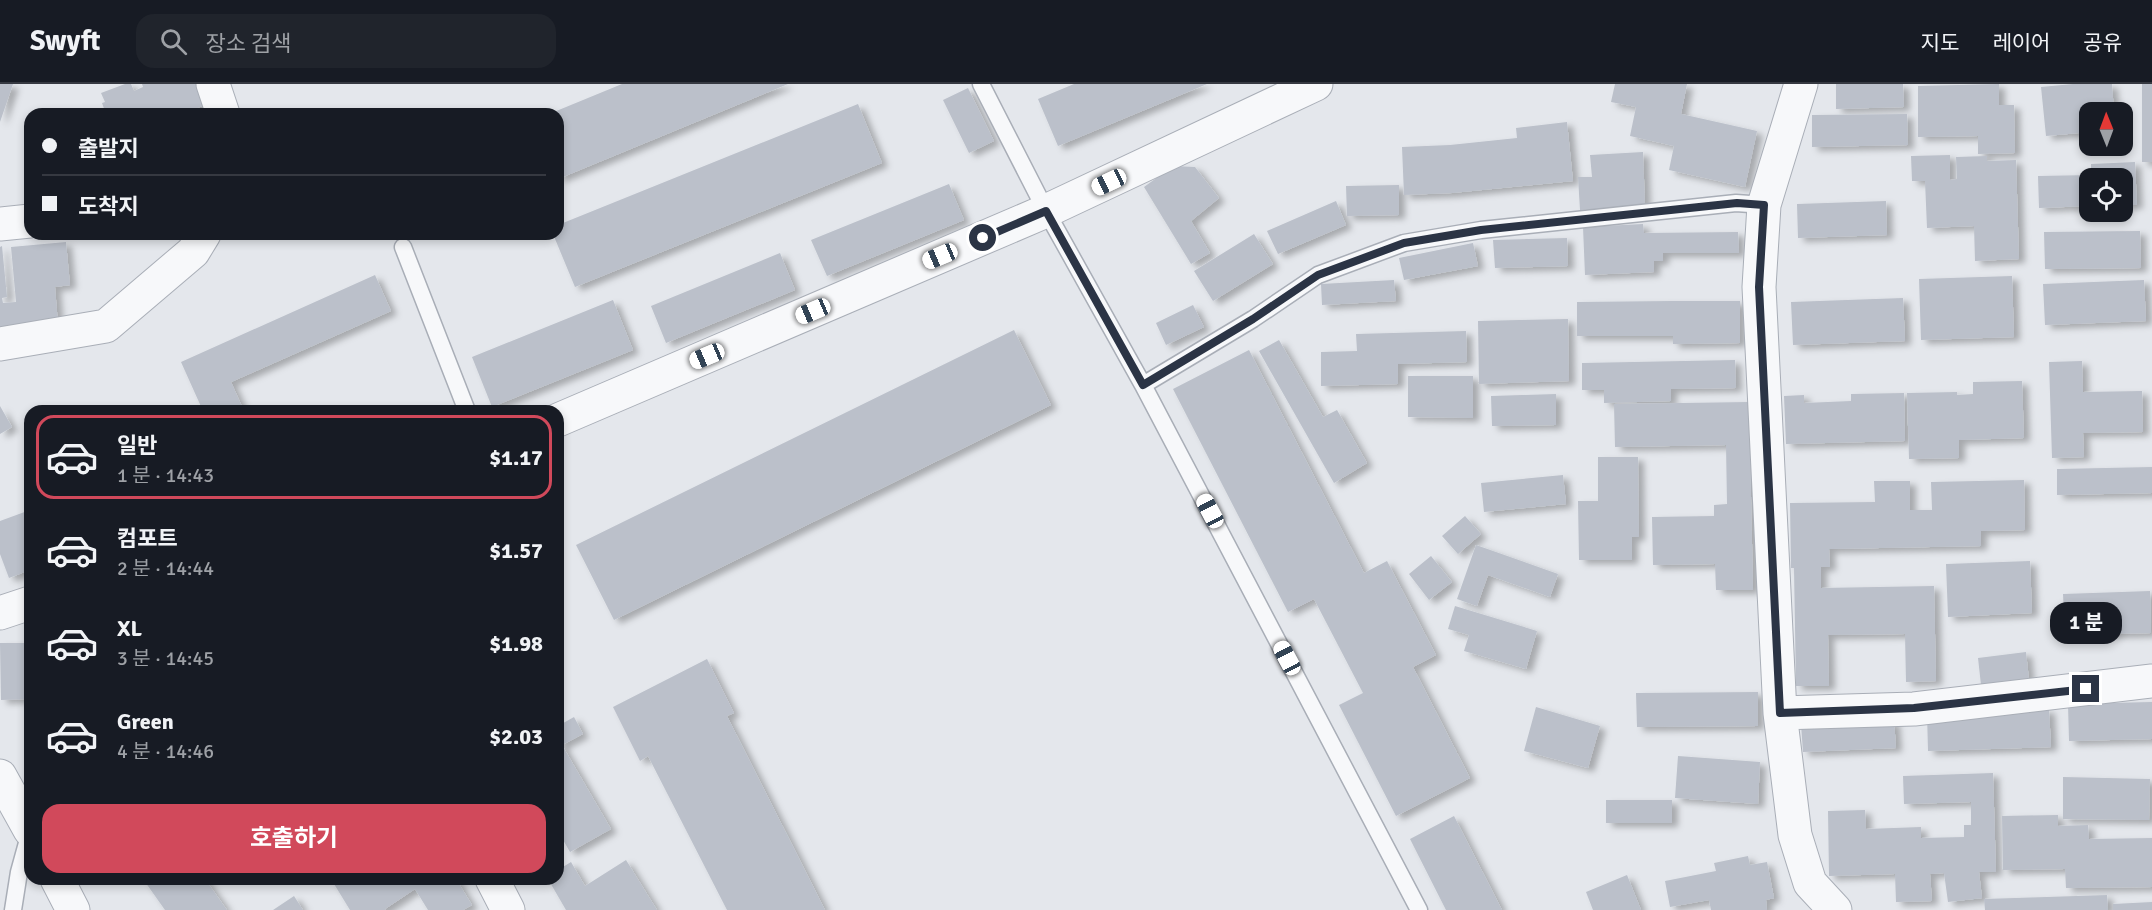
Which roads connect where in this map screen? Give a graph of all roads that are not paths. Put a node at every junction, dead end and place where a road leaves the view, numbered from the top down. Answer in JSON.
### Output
{"nodes":[{"id":1,"x":213,"y":84,"type":"edge"},
{"id":2,"x":981,"y":84,"type":"edge"},
{"id":3,"x":1316,"y":84,"type":"edge"},
{"id":4,"x":1801,"y":84,"type":"edge"},
{"id":5,"x":221,"y":108,"type":"edge"},
{"id":6,"x":1764,"y":205,"type":"junction"},
{"id":7,"x":1046,"y":211,"type":"junction"},
{"id":8,"x":24,"y":222,"type":"edge"},
{"id":9,"x":0,"y":225,"type":"edge"},
{"id":10,"x":200,"y":240,"type":"edge"},
{"id":11,"x":403,"y":247,"type":"dead end"},
{"id":12,"x":0,"y":344,"type":"edge"},
{"id":13,"x":1143,"y":385,"type":"junction"},
{"id":14,"x":465,"y":405,"type":"edge"},
{"id":15,"x":564,"y":417,"type":"edge"},
{"id":16,"x":24,"y":605,"type":"edge"},
{"id":17,"x":0,"y":613,"type":"edge"},
{"id":18,"x":2152,"y":681,"type":"edge"},
{"id":19,"x":1780,"y":713,"type":"junction"},
{"id":20,"x":0,"y":776,"type":"edge"},
{"id":21,"x":24,"y":820,"type":"edge"},
{"id":22,"x":24,"y":853,"type":"edge"},
{"id":23,"x":60,"y":885,"type":"edge"},
{"id":24,"x":495,"y":885,"type":"edge"},
{"id":25,"x":13,"y":910,"type":"edge"},
{"id":26,"x":73,"y":910,"type":"edge"},
{"id":27,"x":508,"y":910,"type":"edge"},
{"id":28,"x":1419,"y":910,"type":"edge"},
{"id":29,"x":1835,"y":910,"type":"edge"}],
"edges":[{"from":1,"to":5,"type":"street"},
{"from":2,"to":7,"type":"lane"},
{"from":3,"to":7,"type":"street"},
{"from":4,"to":6,"type":"street"},
{"from":6,"to":13,"type":"lane"},
{"from":6,"to":19,"type":"street"},
{"from":7,"to":13,"type":"lane"},
{"from":7,"to":15,"type":"street"},
{"from":8,"to":9,"type":"street"},
{"from":10,"to":12,"type":"street"},
{"from":11,"to":14,"type":"lane"},
{"from":13,"to":28,"type":"lane"},
{"from":16,"to":17,"type":"street"},
{"from":18,"to":19,"type":"street"},
{"from":19,"to":29,"type":"street"},
{"from":20,"to":21,"type":"street"},
{"from":22,"to":25,"type":"lane"},
{"from":23,"to":26,"type":"street"},
{"from":24,"to":27,"type":"street"}]}
